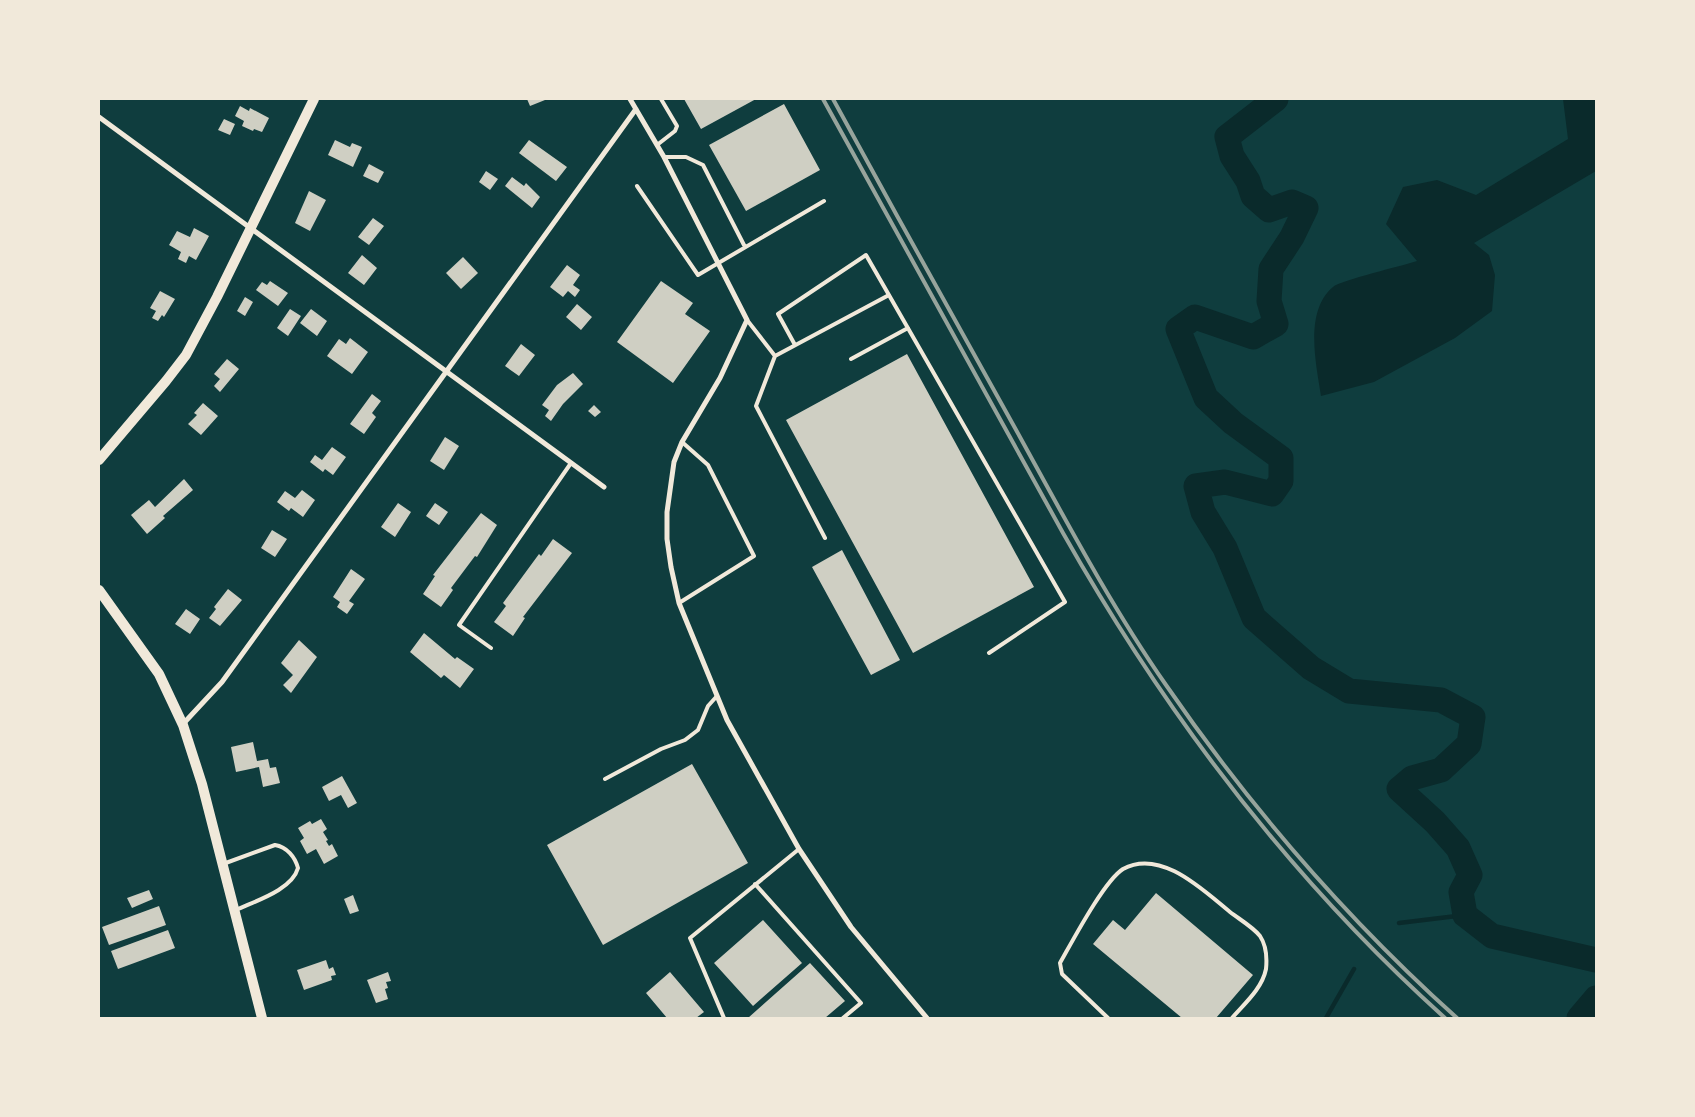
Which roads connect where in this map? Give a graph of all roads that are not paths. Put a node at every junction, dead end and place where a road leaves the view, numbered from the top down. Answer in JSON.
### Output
{"nodes":[{"id":1,"x":314,"y":99,"type":"edge"},
{"id":2,"x":630,"y":99,"type":"edge"},
{"id":3,"x":661,"y":99,"type":"edge"},
{"id":4,"x":636,"y":109,"type":"junction"},
{"id":5,"x":99,"y":117,"type":"edge"},
{"id":6,"x":657,"y":145,"type":"junction"},
{"id":7,"x":664,"y":157,"type":"junction"},
{"id":8,"x":637,"y":186,"type":"dead end"},
{"id":9,"x":824,"y":201,"type":"dead end"},
{"id":10,"x":251,"y":228,"type":"junction"},
{"id":11,"x":745,"y":247,"type":"junction"},
{"id":12,"x":719,"y":263,"type":"junction"},
{"id":13,"x":888,"y":295,"type":"junction"},
{"id":14,"x":747,"y":320,"type":"junction"},
{"id":15,"x":908,"y":328,"type":"junction"},
{"id":16,"x":795,"y":345,"type":"junction"},
{"id":17,"x":775,"y":356,"type":"junction"},
{"id":18,"x":851,"y":359,"type":"dead end"},
{"id":19,"x":446,"y":372,"type":"junction"},
{"id":20,"x":682,"y":442,"type":"junction"},
{"id":21,"x":101,"y":458,"type":"edge"},
{"id":22,"x":570,"y":463,"type":"junction"},
{"id":23,"x":99,"y":466,"type":"edge"},
{"id":24,"x":604,"y":487,"type":"dead end"},
{"id":25,"x":825,"y":538,"type":"dead end"},
{"id":26,"x":99,"y":590,"type":"edge"},
{"id":27,"x":679,"y":602,"type":"junction"},
{"id":28,"x":491,"y":648,"type":"dead end"},
{"id":29,"x":989,"y":653,"type":"dead end"},
{"id":30,"x":717,"y":696,"type":"junction"},
{"id":31,"x":183,"y":725,"type":"junction"},
{"id":32,"x":606,"y":779,"type":"dead end"},
{"id":33,"x":799,"y":849,"type":"junction"},
{"id":34,"x":222,"y":865,"type":"junction"},
{"id":35,"x":755,"y":884,"type":"junction"},
{"id":36,"x":234,"y":911,"type":"junction"},
{"id":37,"x":262,"y":1018,"type":"edge"},
{"id":38,"x":724,"y":1018,"type":"edge"},
{"id":39,"x":843,"y":1018,"type":"edge"},
{"id":40,"x":927,"y":1018,"type":"edge"},
{"id":41,"x":1108,"y":1018,"type":"edge"},
{"id":42,"x":1232,"y":1018,"type":"edge"}],
"edges":[{"from":1,"to":10,"type":"main road"},
{"from":2,"to":4,"type":"street"},
{"from":3,"to":6,"type":"lane"},
{"from":4,"to":6,"type":"street"},
{"from":4,"to":19,"type":"street"},
{"from":5,"to":10,"type":"street"},
{"from":6,"to":7,"type":"street"},
{"from":7,"to":11,"type":"lane"},
{"from":7,"to":12,"type":"street"},
{"from":8,"to":12,"type":"lane"},
{"from":9,"to":11,"type":"lane"},
{"from":10,"to":19,"type":"street"},
{"from":10,"to":21,"type":"main road"},
{"from":11,"to":12,"type":"lane"},
{"from":12,"to":14,"type":"street"},
{"from":13,"to":15,"type":"lane"},
{"from":13,"to":16,"type":"lane"},
{"from":13,"to":16,"type":"lane"},
{"from":14,"to":17,"type":"lane"},
{"from":14,"to":20,"type":"street"},
{"from":15,"to":18,"type":"lane"},
{"from":15,"to":29,"type":"lane"},
{"from":16,"to":17,"type":"lane"},
{"from":17,"to":25,"type":"lane"},
{"from":19,"to":22,"type":"street"},
{"from":19,"to":31,"type":"street"},
{"from":20,"to":27,"type":"street"},
{"from":20,"to":27,"type":"lane"},
{"from":21,"to":23,"type":"main road"},
{"from":22,"to":24,"type":"street"},
{"from":22,"to":28,"type":"lane"},
{"from":26,"to":31,"type":"main road"},
{"from":27,"to":30,"type":"street"},
{"from":30,"to":32,"type":"lane"},
{"from":30,"to":33,"type":"street"},
{"from":31,"to":34,"type":"main road"},
{"from":33,"to":35,"type":"lane"},
{"from":33,"to":40,"type":"street"},
{"from":34,"to":36,"type":"main road"},
{"from":34,"to":36,"type":"lane"},
{"from":35,"to":38,"type":"lane"},
{"from":35,"to":39,"type":"lane"},
{"from":36,"to":37,"type":"main road"},
{"from":41,"to":42,"type":"lane"}]}
